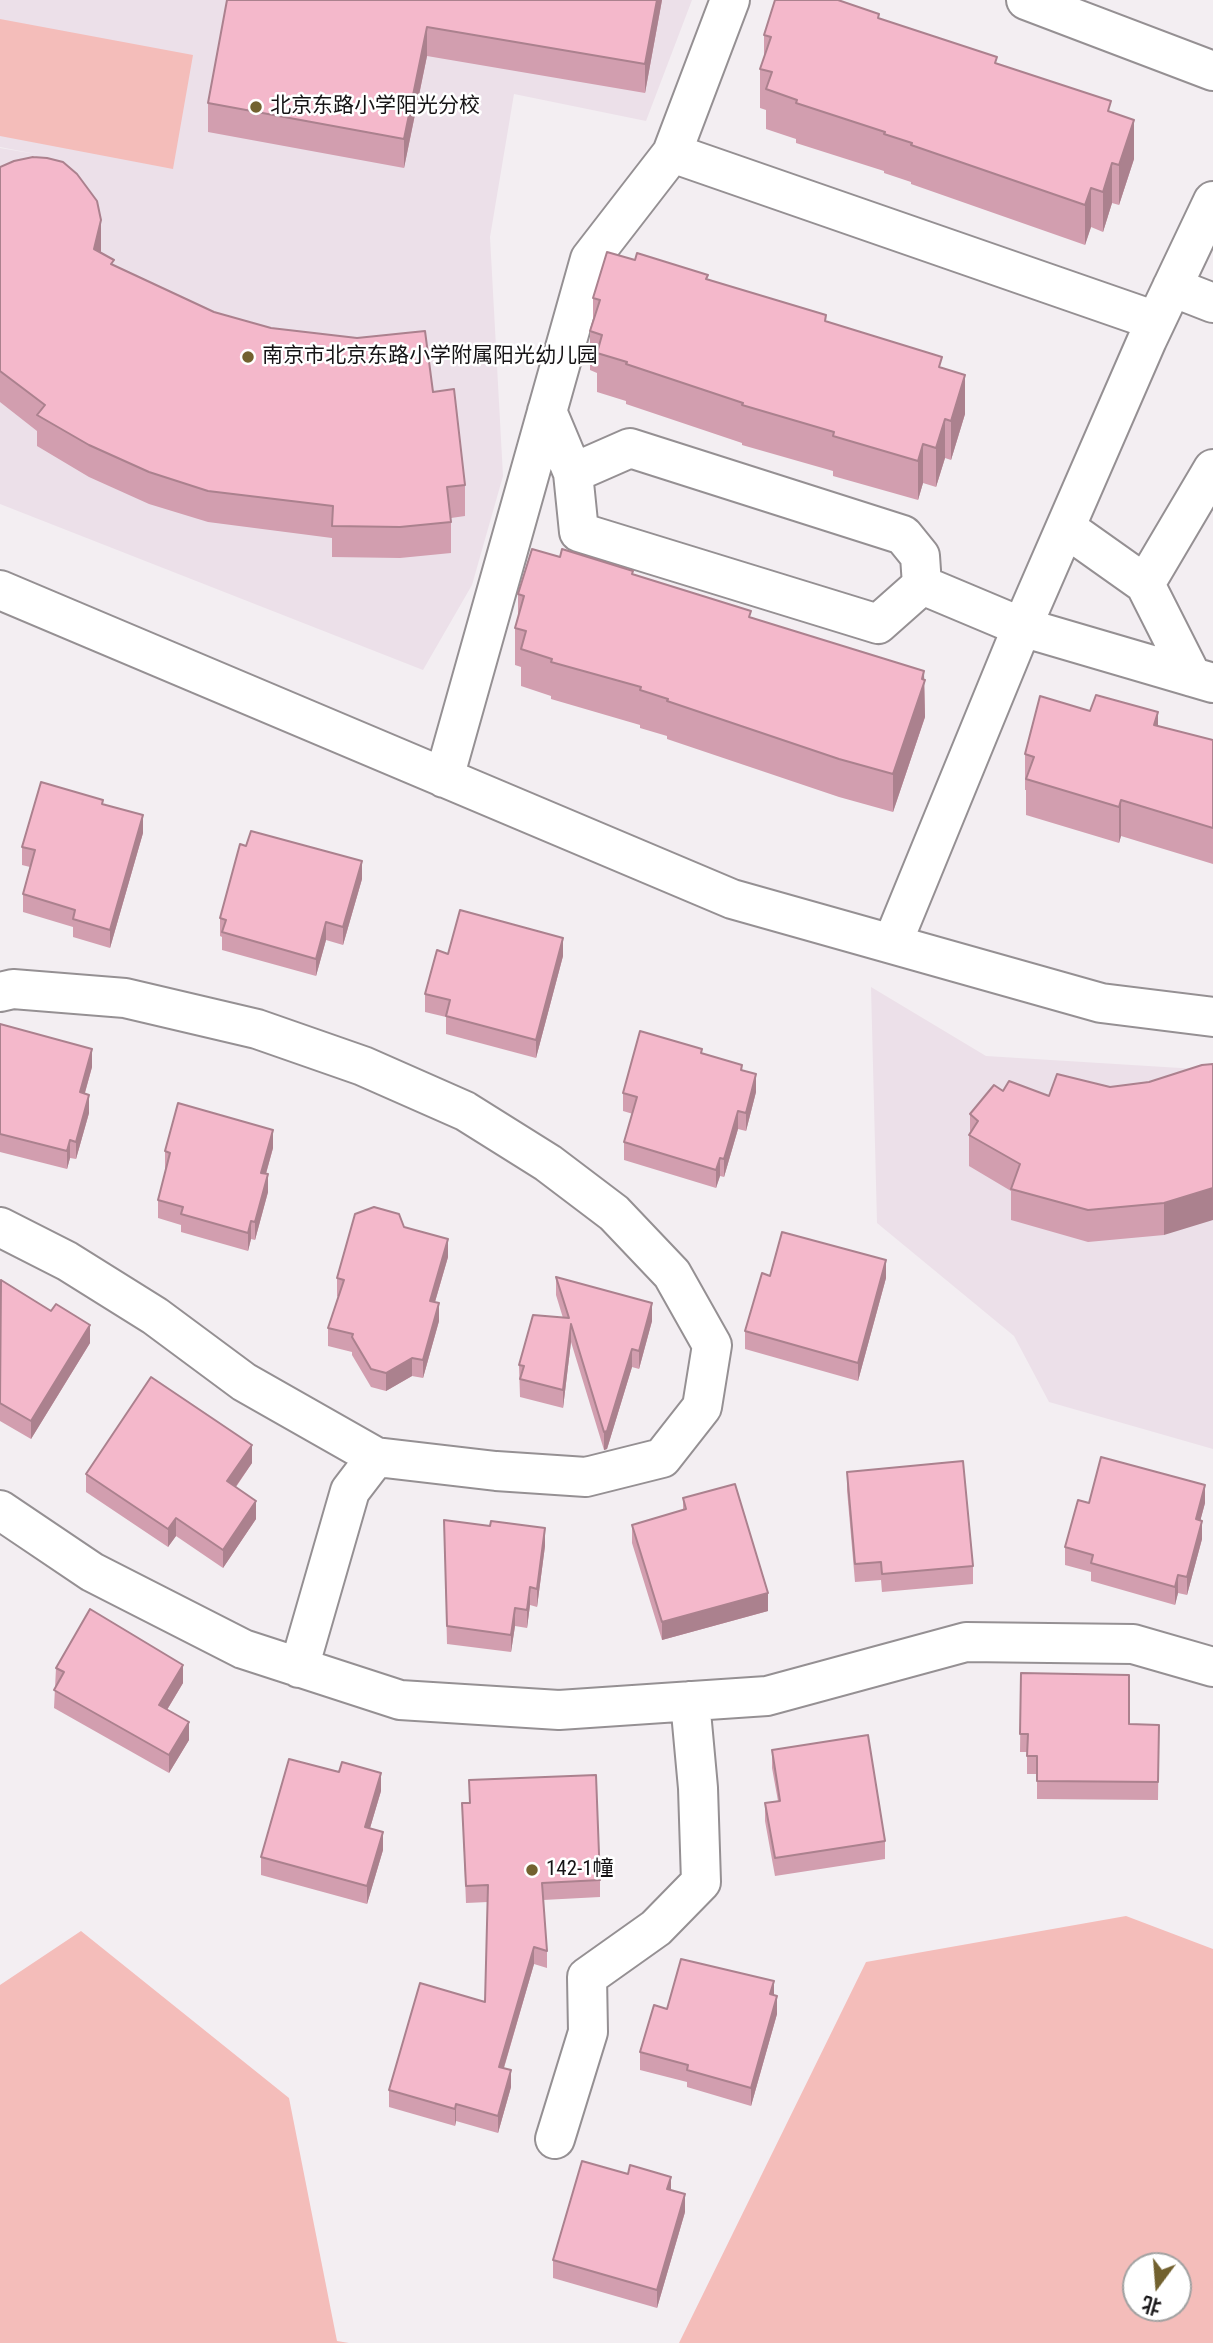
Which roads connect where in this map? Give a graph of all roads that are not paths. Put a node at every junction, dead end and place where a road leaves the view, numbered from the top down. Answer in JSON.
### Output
{"nodes":[{"id":1,"x":730,"y":0,"type":"edge"},
{"id":2,"x":1026,"y":0,"type":"edge"},
{"id":3,"x":1213,"y":71,"type":"edge"},
{"id":4,"x":672,"y":153,"type":"junction"},
{"id":5,"x":1213,"y":201,"type":"edge"},
{"id":6,"x":1172,"y":287,"type":"junction"},
{"id":7,"x":1213,"y":303,"type":"edge"},
{"id":8,"x":1156,"y":321,"type":"junction"},
{"id":9,"x":547,"y":411,"type":"junction"},
{"id":10,"x":1213,"y":469,"type":"edge"},
{"id":11,"x":573,"y":473,"type":"junction"},
{"id":12,"x":1066,"y":528,"type":"junction"},
{"id":13,"x":1145,"y":584,"type":"junction"},
{"id":14,"x":922,"y":585,"type":"junction"},
{"id":15,"x":0,"y":590,"type":"edge"},
{"id":16,"x":1022,"y":627,"type":"junction"},
{"id":17,"x":1203,"y":680,"type":"edge"},
{"id":18,"x":444,"y":778,"type":"junction"},
{"id":19,"x":892,"y":944,"type":"junction"},
{"id":20,"x":0,"y":992,"type":"edge"},
{"id":21,"x":1213,"y":1017,"type":"edge"},
{"id":22,"x":0,"y":1227,"type":"edge"},
{"id":23,"x":376,"y":1457,"type":"junction"},
{"id":24,"x":0,"y":1510,"type":"edge"},
{"id":25,"x":1213,"y":1667,"type":"edge"},
{"id":26,"x":299,"y":1668,"type":"junction"},
{"id":27,"x":690,"y":1701,"type":"junction"},
{"id":28,"x":555,"y":2139,"type":"dead end"}],
"edges":[{"from":1,"to":4,"type":"street"},
{"from":2,"to":3,"type":"street"},
{"from":4,"to":8,"type":"street"},
{"from":4,"to":9,"type":"street"},
{"from":5,"to":6,"type":"street"},
{"from":6,"to":7,"type":"street"},
{"from":6,"to":8,"type":"street"},
{"from":8,"to":12,"type":"street"},
{"from":9,"to":11,"type":"street"},
{"from":9,"to":18,"type":"street"},
{"from":10,"to":13,"type":"street"},
{"from":11,"to":14,"type":"street"},
{"from":11,"to":14,"type":"street"},
{"from":12,"to":13,"type":"street"},
{"from":12,"to":16,"type":"street"},
{"from":13,"to":17,"type":"street"},
{"from":14,"to":16,"type":"street"},
{"from":15,"to":18,"type":"street"},
{"from":16,"to":17,"type":"street"},
{"from":16,"to":19,"type":"street"},
{"from":18,"to":19,"type":"street"},
{"from":19,"to":21,"type":"street"},
{"from":20,"to":23,"type":"street"},
{"from":22,"to":23,"type":"street"},
{"from":23,"to":26,"type":"street"},
{"from":24,"to":26,"type":"street"},
{"from":25,"to":27,"type":"street"},
{"from":26,"to":27,"type":"street"},
{"from":27,"to":28,"type":"street"}]}
